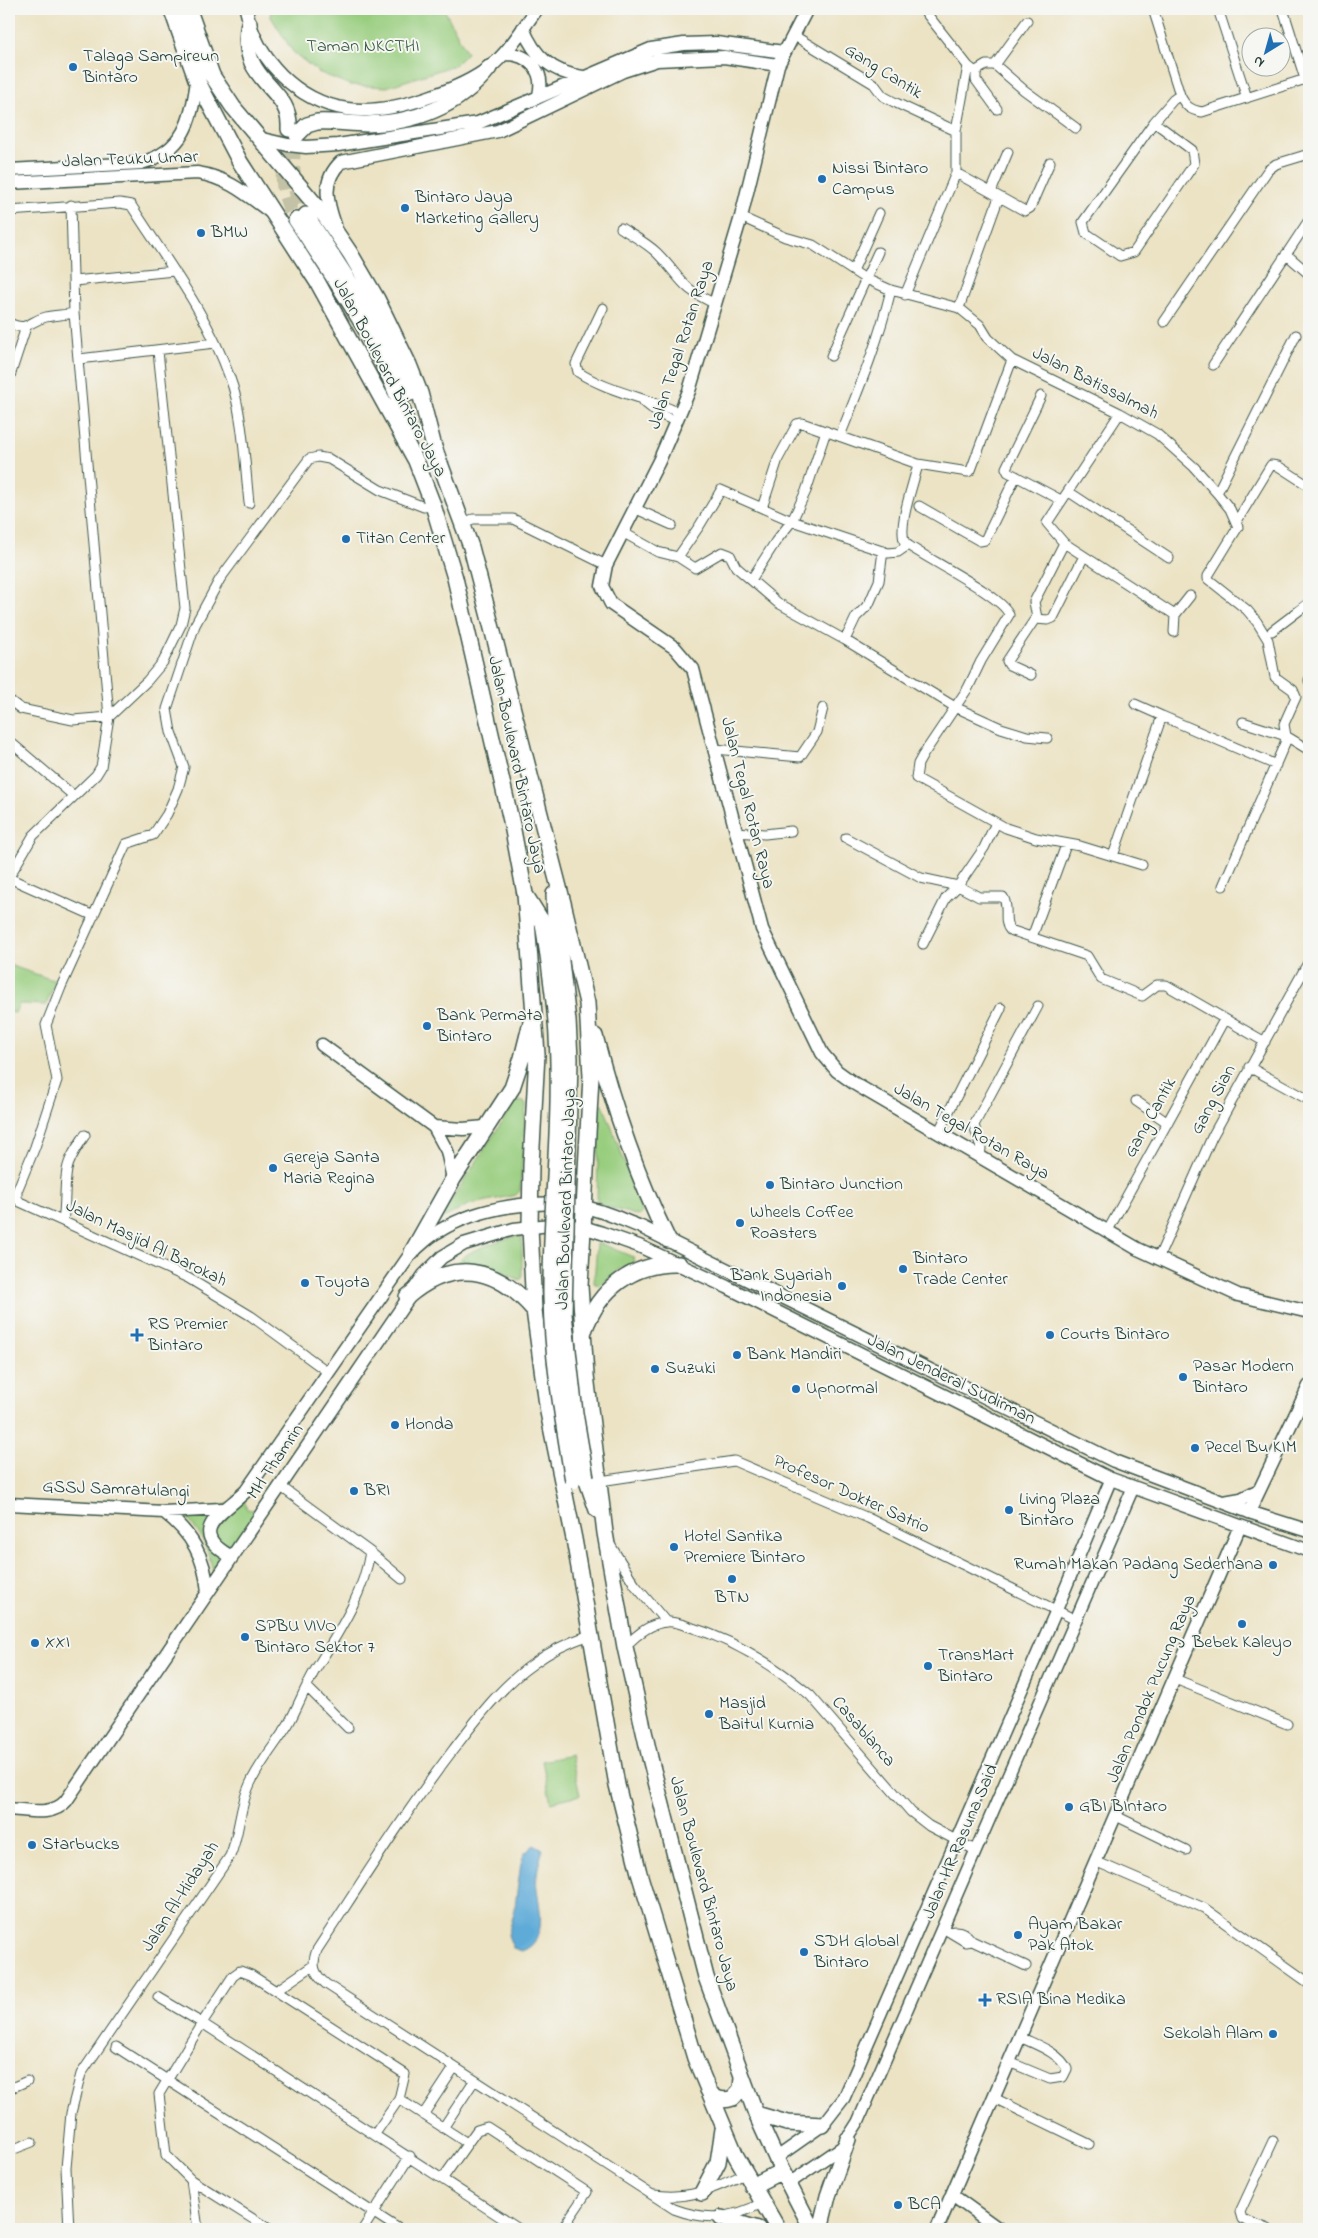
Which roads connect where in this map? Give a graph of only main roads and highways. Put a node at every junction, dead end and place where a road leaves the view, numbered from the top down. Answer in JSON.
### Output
{"nodes":[{"id":1,"x":172,"y":9,"type":"edge"},
{"id":2,"x":188,"y":9,"type":"edge"},
{"id":3,"x":537,"y":9,"type":"edge"},
{"id":4,"x":807,"y":9,"type":"edge"},
{"id":5,"x":248,"y":16,"type":"edge"},
{"id":6,"x":523,"y":28,"type":"junction"},
{"id":7,"x":784,"y":52,"type":"junction"},
{"id":8,"x":504,"y":54,"type":"junction"},
{"id":9,"x":778,"y":65,"type":"junction"},
{"id":10,"x":489,"y":68,"type":"junction"},
{"id":11,"x":204,"y":77,"type":"junction"},
{"id":12,"x":586,"y":82,"type":"junction"},
{"id":13,"x":539,"y":95,"type":"junction"},
{"id":14,"x":262,"y":138,"type":"junction"},
{"id":15,"x":338,"y":145,"type":"junction"},
{"id":16,"x":341,"y":162,"type":"junction"},
{"id":17,"x":9,"y":170,"type":"edge"},
{"id":18,"x":9,"y":183,"type":"edge"},
{"id":19,"x":271,"y":212,"type":"junction"},
{"id":20,"x":337,"y":232,"type":"junction"},
{"id":21,"x":434,"y":447,"type":"junction"},
{"id":22,"x":416,"y":461,"type":"junction"},
{"id":23,"x":554,"y":870,"type":"junction"},
{"id":24,"x":525,"y":894,"type":"junction"},
{"id":25,"x":555,"y":961,"type":"junction"},
{"id":26,"x":587,"y":1003,"type":"junction"},
{"id":27,"x":533,"y":1005,"type":"junction"},
{"id":28,"x":322,"y":1045,"type":"dead end"},
{"id":29,"x":434,"y":1127,"type":"junction"},
{"id":30,"x":485,"y":1127,"type":"junction"},
{"id":31,"x":531,"y":1165,"type":"junction"},
{"id":32,"x":586,"y":1172,"type":"junction"},
{"id":33,"x":453,"y":1179,"type":"junction"},
{"id":34,"x":531,"y":1205,"type":"junction"},
{"id":35,"x":584,"y":1207,"type":"junction"},
{"id":36,"x":530,"y":1227,"type":"junction"},
{"id":37,"x":583,"y":1227,"type":"junction"},
{"id":38,"x":668,"y":1240,"type":"junction"},
{"id":39,"x":412,"y":1252,"type":"junction"},
{"id":40,"x":581,"y":1262,"type":"junction"},
{"id":41,"x":679,"y":1264,"type":"junction"},
{"id":42,"x":531,"y":1266,"type":"junction"},
{"id":43,"x":407,"y":1298,"type":"junction"},
{"id":44,"x":534,"y":1310,"type":"junction"},
{"id":45,"x":1309,"y":1312,"type":"edge"},
{"id":46,"x":583,"y":1336,"type":"junction"},
{"id":47,"x":1309,"y":1386,"type":"edge"},
{"id":48,"x":1007,"y":1408,"type":"junction"},
{"id":49,"x":1025,"y":1417,"type":"junction"},
{"id":50,"x":999,"y":1424,"type":"junction"},
{"id":51,"x":1016,"y":1432,"type":"junction"},
{"id":52,"x":586,"y":1480,"type":"junction"},
{"id":53,"x":1259,"y":1490,"type":"junction"},
{"id":54,"x":1222,"y":1502,"type":"junction"},
{"id":55,"x":9,"y":1504,"type":"edge"},
{"id":56,"x":222,"y":1509,"type":"junction"},
{"id":57,"x":164,"y":1512,"type":"junction"},
{"id":58,"x":1249,"y":1512,"type":"junction"},
{"id":59,"x":1219,"y":1519,"type":"junction"},
{"id":60,"x":1240,"y":1526,"type":"junction"},
{"id":61,"x":1309,"y":1531,"type":"edge"},
{"id":62,"x":574,"y":1539,"type":"junction"},
{"id":63,"x":1232,"y":1548,"type":"junction"},
{"id":64,"x":1309,"y":1551,"type":"edge"},
{"id":65,"x":232,"y":1557,"type":"junction"},
{"id":66,"x":208,"y":1592,"type":"junction"},
{"id":67,"x":9,"y":1809,"type":"edge"},
{"id":68,"x":742,"y":2077,"type":"junction"},
{"id":69,"x":708,"y":2090,"type":"junction"},
{"id":70,"x":756,"y":2114,"type":"junction"},
{"id":71,"x":823,"y":2125,"type":"road end"},
{"id":72,"x":723,"y":2128,"type":"junction"},
{"id":73,"x":848,"y":2139,"type":"road end"},
{"id":74,"x":782,"y":2171,"type":"junction"},
{"id":75,"x":748,"y":2180,"type":"junction"},
{"id":76,"x":702,"y":2193,"type":"road end"},
{"id":77,"x":952,"y":2195,"type":"junction"},
{"id":78,"x":721,"y":2218,"type":"road end"},
{"id":79,"x":758,"y":2229,"type":"edge"},
{"id":80,"x":778,"y":2229,"type":"edge"},
{"id":81,"x":812,"y":2229,"type":"edge"},
{"id":82,"x":820,"y":2229,"type":"edge"},
{"id":83,"x":937,"y":2229,"type":"edge"},
{"id":84,"x":1000,"y":2229,"type":"edge"}],
"edges":[{"from":1,"to":11,"type":"highway"},
{"from":2,"to":11,"type":"highway"},
{"from":3,"to":6,"type":"main road"},
{"from":4,"to":7,"type":"main road","name":"Jalan Tegal Rotan Raya"},
{"from":5,"to":10,"type":"main road"},
{"from":5,"to":10,"type":"main road"},
{"from":6,"to":8,"type":"main road"},
{"from":6,"to":12,"type":"main road"},
{"from":7,"to":9,"type":"main road","name":"Jalan Tegal Rotan Raya"},
{"from":7,"to":12,"type":"main road"},
{"from":8,"to":10,"type":"main road"},
{"from":8,"to":13,"type":"main road"},
{"from":9,"to":12,"type":"main road"},
{"from":9,"to":45,"type":"main road","name":"Jalan Tegal Rotan Raya"},
{"from":11,"to":14,"type":"main road","name":"Jalan Boulevard Bintaro Jaya"},
{"from":11,"to":17,"type":"main road","name":"Jalan Teuku Umar"},
{"from":11,"to":19,"type":"main road","name":"Jalan Boulevard Bintaro Jaya"},
{"from":12,"to":13,"type":"main road"},
{"from":12,"to":16,"type":"main road"},
{"from":13,"to":15,"type":"main road"},
{"from":14,"to":15,"type":"main road"},
{"from":14,"to":20,"type":"main road","name":"Jalan Boulevard Bintaro Jaya"},
{"from":15,"to":16,"type":"main road"},
{"from":16,"to":20,"type":"main road"},
{"from":18,"to":19,"type":"main road","name":"Jalan Teuku Umar"},
{"from":19,"to":22,"type":"main road","name":"Jalan Boulevard Bintaro Jaya"},
{"from":20,"to":21,"type":"main road","name":"Jalan Boulevard Bintaro Jaya"},
{"from":21,"to":22,"type":"main road"},
{"from":21,"to":23,"type":"main road","name":"Jalan Boulevard Bintaro Jaya"},
{"from":22,"to":24,"type":"main road","name":"Jalan Boulevard Bintaro Jaya"},
{"from":23,"to":25,"type":"main road","name":"Jalan Boulevard Bintaro Jaya"},
{"from":23,"to":26,"type":"main road","name":"Jalan Boulevard Bintaro Jaya"},
{"from":24,"to":25,"type":"main road","name":"Jalan Boulevard Bintaro Jaya"},
{"from":24,"to":27,"type":"main road","name":"Jalan Boulevard Bintaro Jaya"},
{"from":25,"to":52,"type":"main road","name":"Jalan Boulevard Bintaro Jaya","bridge":true},
{"from":26,"to":32,"type":"main road","name":"Jalan Boulevard Bintaro Jaya"},
{"from":26,"to":38,"type":"main road"},
{"from":27,"to":30,"type":"main road"},
{"from":27,"to":31,"type":"main road","name":"Jalan Boulevard Bintaro Jaya"},
{"from":28,"to":29,"type":"main road"},
{"from":29,"to":30,"type":"main road"},
{"from":29,"to":33,"type":"main road"},
{"from":30,"to":33,"type":"main road"},
{"from":31,"to":32,"type":"main road"},
{"from":31,"to":34,"type":"main road","name":"Jalan Boulevard Bintaro Jaya"},
{"from":32,"to":35,"type":"main road","name":"Jalan Boulevard Bintaro Jaya"},
{"from":33,"to":39,"type":"main road"},
{"from":34,"to":35,"type":"main road","name":"MH Thamrin"},
{"from":34,"to":36,"type":"main road","name":"Jalan Boulevard Bintaro Jaya"},
{"from":34,"to":39,"type":"main road","name":"MH Thamrin"},
{"from":35,"to":37,"type":"main road","name":"Jalan Boulevard Bintaro Jaya"},
{"from":35,"to":38,"type":"main road","name":"Jalan Jenderal Sudirman"},
{"from":36,"to":37,"type":"main road","name":"MH Thamrin"},
{"from":36,"to":42,"type":"main road","name":"Jalan Boulevard Bintaro Jaya"},
{"from":36,"to":43,"type":"main road","name":"MH Thamrin"},
{"from":37,"to":40,"type":"main road","name":"Jalan Boulevard Bintaro Jaya"},
{"from":37,"to":41,"type":"main road","name":"Jalan Jenderal Sudirman"},
{"from":38,"to":48,"type":"main road","name":"Jalan Jenderal Sudirman"},
{"from":39,"to":56,"type":"main road","name":"MH Thamrin"},
{"from":40,"to":42,"type":"main road"},
{"from":40,"to":46,"type":"main road","name":"Jalan Boulevard Bintaro Jaya"},
{"from":41,"to":46,"type":"main road"},
{"from":41,"to":50,"type":"main road","name":"Jalan Jenderal Sudirman"},
{"from":42,"to":44,"type":"main road","name":"Jalan Boulevard Bintaro Jaya"},
{"from":43,"to":44,"type":"main road"},
{"from":43,"to":65,"type":"main road","name":"MH Thamrin"},
{"from":44,"to":62,"type":"main road","name":"Jalan Boulevard Bintaro Jaya"},
{"from":46,"to":52,"type":"main road","name":"Jalan Boulevard Bintaro Jaya"},
{"from":47,"to":53,"type":"main road"},
{"from":48,"to":49,"type":"main road","name":"Jalan Jenderal Sudirman"},
{"from":48,"to":50,"type":"main road"},
{"from":49,"to":51,"type":"main road"},
{"from":49,"to":54,"type":"main road","name":"Jalan Jenderal Sudirman"},
{"from":50,"to":51,"type":"main road","name":"Jalan Jenderal Sudirman"},
{"from":51,"to":59,"type":"main road","name":"Jalan Jenderal Sudirman"},
{"from":52,"to":62,"type":"main road","name":"Jalan Boulevard Bintaro Jaya"},
{"from":52,"to":68,"type":"main road","name":"Jalan Boulevard Bintaro Jaya"},
{"from":53,"to":54,"type":"main road"},
{"from":53,"to":58,"type":"main road"},
{"from":54,"to":58,"type":"main road","name":"Jalan Jenderal Sudirman"},
{"from":55,"to":57,"type":"main road","name":"GSSJ Samratulangi"},
{"from":56,"to":57,"type":"main road","name":"GSSJ Samratulangi"},
{"from":56,"to":65,"type":"main road"},
{"from":57,"to":66,"type":"main road"},
{"from":58,"to":61,"type":"main road","name":"Jalan Jenderal Sudirman"},
{"from":59,"to":60,"type":"main road","name":"Jalan Jenderal Sudirman"},
{"from":59,"to":63,"type":"main road"},
{"from":60,"to":63,"type":"main road","name":"Jalan Pondok Pucung Raya"},
{"from":60,"to":64,"type":"main road","name":"Jalan Jenderal Sudirman"},
{"from":62,"to":69,"type":"main road","name":"Jalan Boulevard Bintaro Jaya"},
{"from":63,"to":77,"type":"main road","name":"Jalan Pondok Pucung Raya"},
{"from":65,"to":66,"type":"main road","name":"MH Thamrin"},
{"from":66,"to":67,"type":"main road","name":"MH Thamrin"},
{"from":68,"to":69,"type":"main road"},
{"from":68,"to":70,"type":"main road","name":"Jalan Boulevard Bintaro Jaya"},
{"from":69,"to":72,"type":"main road","name":"Jalan Boulevard Bintaro Jaya"},
{"from":70,"to":71,"type":"main road"},
{"from":70,"to":74,"type":"main road","name":"Jalan Boulevard Bintaro Jaya"},
{"from":72,"to":75,"type":"main road","name":"Jalan Boulevard Bintaro Jaya"},
{"from":72,"to":76,"type":"main road"},
{"from":73,"to":82,"type":"main road"},
{"from":74,"to":75,"type":"main road"},
{"from":74,"to":81,"type":"main road","name":"Jalan Boulevard Bintaro Jaya"},
{"from":75,"to":80,"type":"main road","name":"Jalan Boulevard Bintaro Jaya"},
{"from":77,"to":83,"type":"main road","name":"Jalan Pondok Pucung Raya"},
{"from":77,"to":84,"type":"main road"},
{"from":78,"to":79,"type":"main road"}]}
